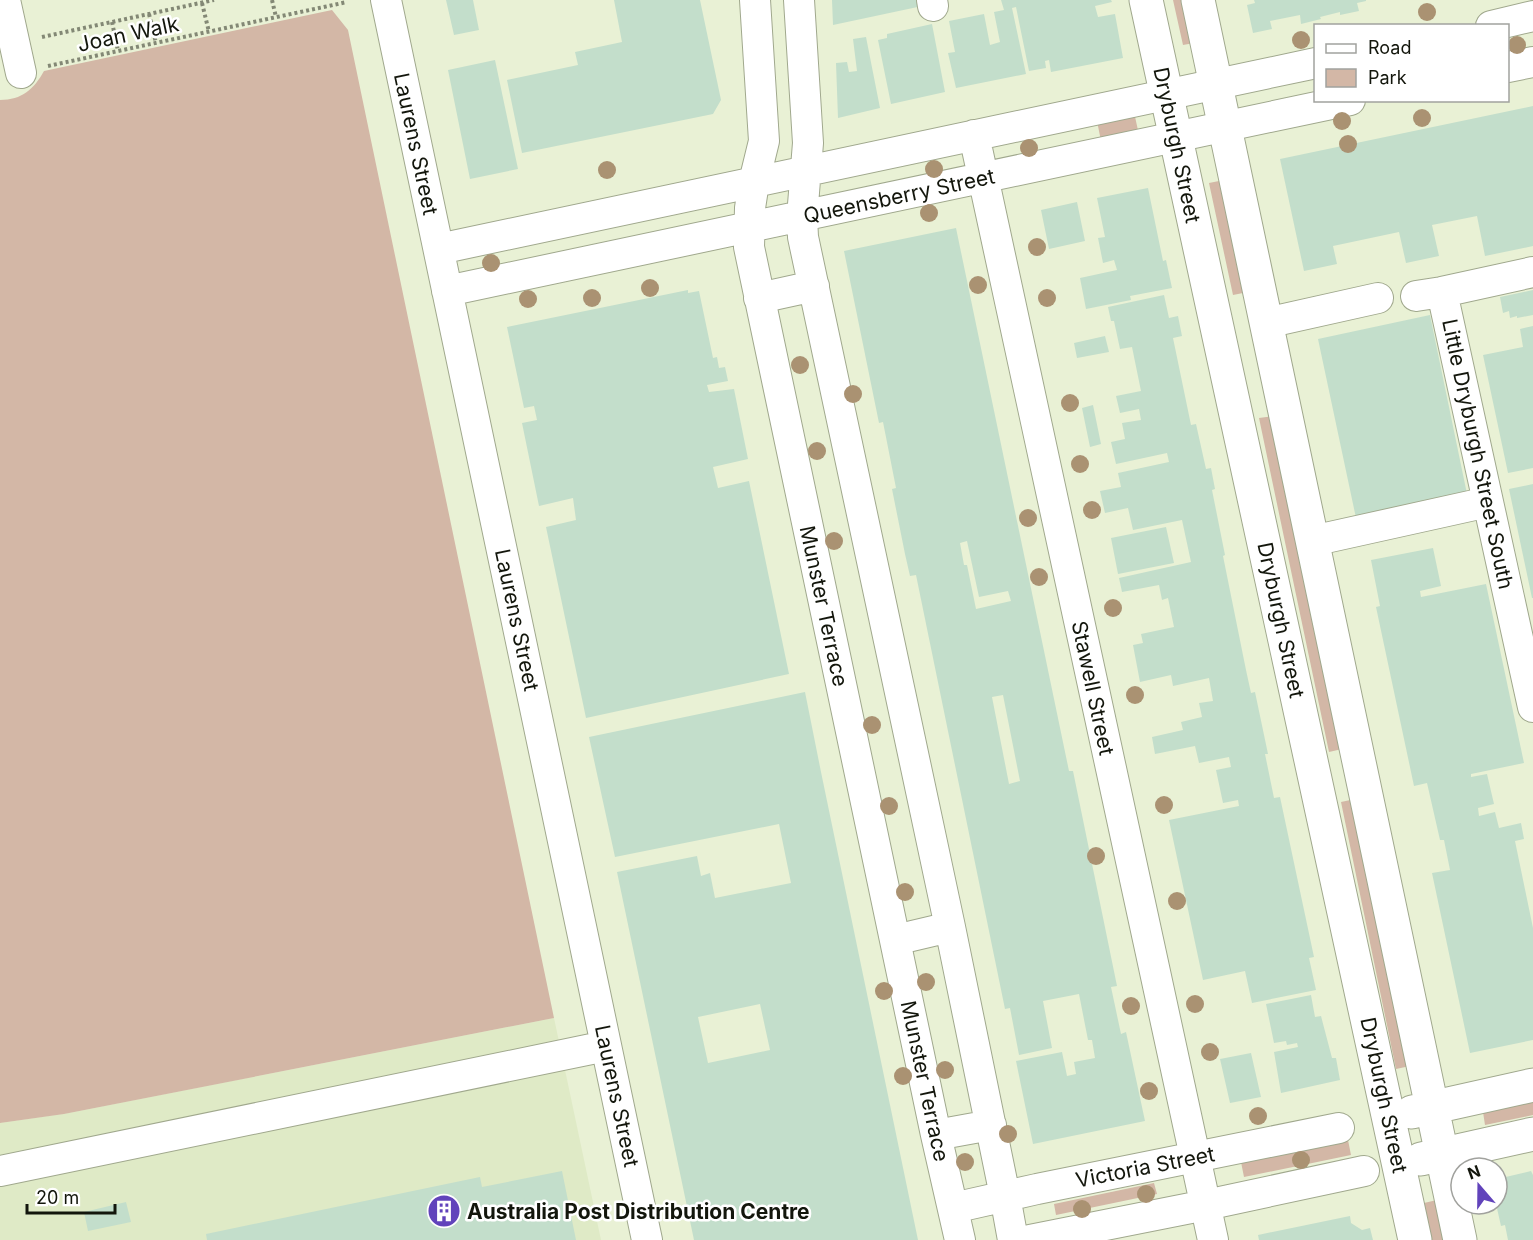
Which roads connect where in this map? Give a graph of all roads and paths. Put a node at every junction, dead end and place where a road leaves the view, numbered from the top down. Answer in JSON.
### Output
{"nodes":[{"id":1,"x":5,"y":0,"type":"edge"},
{"id":2,"x":214,"y":0,"type":"edge"},
{"id":3,"x":272,"y":0,"type":"edge"},
{"id":4,"x":386,"y":0,"type":"edge"},
{"id":5,"x":755,"y":0,"type":"edge"},
{"id":6,"x":799,"y":0,"type":"edge"},
{"id":7,"x":1146,"y":0,"type":"edge"},
{"id":8,"x":1198,"y":0,"type":"edge"},
{"id":9,"x":347,"y":2,"type":"dead end"},
{"id":10,"x":202,"y":3,"type":"junction"},
{"id":11,"x":149,"y":14,"type":"junction"},
{"id":12,"x":1533,"y":16,"type":"edge"},
{"id":13,"x":276,"y":17,"type":"junction"},
{"id":14,"x":112,"y":22,"type":"junction"},
{"id":15,"x":1499,"y":24,"type":"edge"},
{"id":16,"x":209,"y":32,"type":"junction"},
{"id":17,"x":15,"y":43,"type":"junction"},
{"id":18,"x":156,"y":43,"type":"junction"},
{"id":19,"x":118,"y":51,"type":"junction"},
{"id":20,"x":1533,"y":62,"type":"edge"},
{"id":21,"x":1314,"y":63,"type":"edge"},
{"id":22,"x":1509,"y":67,"type":"edge"},
{"id":23,"x":21,"y":73,"type":"joint"},
{"id":24,"x":1216,"y":84,"type":"junction"},
{"id":25,"x":1166,"y":94,"type":"junction"},
{"id":26,"x":1341,"y":102,"type":"edge"},
{"id":27,"x":1102,"y":108,"type":"junction"},
{"id":28,"x":1225,"y":127,"type":"junction"},
{"id":29,"x":974,"y":135,"type":"junction"},
{"id":30,"x":1176,"y":137,"type":"junction"},
{"id":31,"x":1111,"y":151,"type":"junction"},
{"id":32,"x":869,"y":158,"type":"junction"},
{"id":33,"x":805,"y":171,"type":"junction"},
{"id":34,"x":983,"y":178,"type":"junction"},
{"id":35,"x":754,"y":182,"type":"junction"},
{"id":36,"x":879,"y":200,"type":"junction"},
{"id":37,"x":802,"y":217,"type":"junction"},
{"id":38,"x":749,"y":228,"type":"junction"},
{"id":39,"x":438,"y":249,"type":"junction"},
{"id":40,"x":1533,"y":272,"type":"edge"},
{"id":41,"x":814,"y":286,"type":"junction"},
{"id":42,"x":447,"y":291,"type":"junction"},
{"id":43,"x":759,"y":298,"type":"junction"},
{"id":44,"x":1378,"y":298,"type":"dead end"},
{"id":45,"x":1265,"y":316,"type":"junction"},
{"id":46,"x":1215,"y":319,"type":"junction"},
{"id":47,"x":1279,"y":385,"type":"junction"},
{"id":48,"x":1232,"y":395,"type":"junction"},
{"id":49,"x":1488,"y":502,"type":"junction"},
{"id":50,"x":1312,"y":541,"type":"junction"},
{"id":51,"x":1533,"y":707,"type":"edge"},
{"id":52,"x":1361,"y":771,"type":"junction"},
{"id":53,"x":1315,"y":780,"type":"junction"},
{"id":54,"x":950,"y":927,"type":"junction"},
{"id":55,"x":895,"y":940,"type":"junction"},
{"id":56,"x":606,"y":1046,"type":"junction"},
{"id":57,"x":1533,"y":1085,"type":"edge"},
{"id":58,"x":1432,"y":1108,"type":"junction"},
{"id":59,"x":1389,"y":1117,"type":"junction"},
{"id":60,"x":991,"y":1125,"type":"junction"},
{"id":61,"x":1339,"y":1128,"type":"dead end"},
{"id":62,"x":1533,"y":1134,"type":"edge"},
{"id":63,"x":936,"y":1136,"type":"junction"},
{"id":64,"x":1443,"y":1155,"type":"junction"},
{"id":65,"x":1195,"y":1157,"type":"junction"},
{"id":66,"x":1399,"y":1164,"type":"junction"},
{"id":67,"x":0,"y":1171,"type":"edge"},
{"id":68,"x":1364,"y":1171,"type":"dead end"},
{"id":69,"x":1005,"y":1196,"type":"junction"},
{"id":70,"x":1206,"y":1205,"type":"junction"},
{"id":71,"x":953,"y":1208,"type":"junction"},
{"id":72,"x":647,"y":1240,"type":"edge"},
{"id":73,"x":960,"y":1240,"type":"edge"},
{"id":74,"x":1012,"y":1240,"type":"edge"},
{"id":75,"x":1030,"y":1240,"type":"edge"},
{"id":76,"x":1213,"y":1240,"type":"edge"},
{"id":77,"x":1415,"y":1240,"type":"edge"},
{"id":78,"x":1460,"y":1240,"type":"edge"}],
"edges":[{"from":1,"to":17,"type":"street"},
{"from":2,"to":10,"type":"path","name":"Joan Walk"},
{"from":3,"to":13,"type":"path"},
{"from":4,"to":39,"type":"street","name":"Laurens Street"},
{"from":5,"to":35,"type":"street","name":"Munster Terrace"},
{"from":6,"to":33,"type":"street"},
{"from":7,"to":25,"type":"main road","name":"Dryburgh Street"},
{"from":8,"to":24,"type":"main road"},
{"from":9,"to":13,"type":"path","name":"Joan Walk"},
{"from":10,"to":11,"type":"path","name":"Joan Walk"},
{"from":10,"to":16,"type":"path"},
{"from":11,"to":14,"type":"path","name":"Joan Walk"},
{"from":11,"to":18,"type":"path"},
{"from":12,"to":15,"type":"street"},
{"from":13,"to":16,"type":"path","name":"Joan Walk"},
{"from":14,"to":17,"type":"path","name":"Joan Walk"},
{"from":14,"to":19,"type":"path"},
{"from":16,"to":18,"type":"path","name":"Joan Walk"},
{"from":17,"to":23,"type":"street"},
{"from":18,"to":19,"type":"path","name":"Joan Walk"},
{"from":19,"to":23,"type":"path","name":"Joan Walk"},
{"from":20,"to":22,"type":"street"},
{"from":21,"to":24,"type":"street","name":"Queensberry Street"},
{"from":24,"to":25,"type":"street","name":"Queensberry Street"},
{"from":24,"to":28,"type":"main road"},
{"from":25,"to":27,"type":"street","name":"Queensberry Street"},
{"from":25,"to":30,"type":"main road","name":"Dryburgh Street"},
{"from":26,"to":28,"type":"street","name":"Queensberry Street"},
{"from":27,"to":29,"type":"street","name":"Queensberry Street"},
{"from":27,"to":31,"type":"street"},
{"from":28,"to":30,"type":"street","name":"Queensberry Street"},
{"from":28,"to":45,"type":"main road"},
{"from":29,"to":32,"type":"street","name":"Queensberry Street"},
{"from":29,"to":34,"type":"street","name":"Stawell Street"},
{"from":30,"to":31,"type":"street","name":"Queensberry Street"},
{"from":30,"to":46,"type":"main road","name":"Dryburgh Street"},
{"from":31,"to":34,"type":"street","name":"Queensberry Street"},
{"from":32,"to":33,"type":"street","name":"Queensberry Street"},
{"from":32,"to":36,"type":"street"},
{"from":33,"to":35,"type":"street","name":"Queensberry Street"},
{"from":33,"to":37,"type":"street"},
{"from":34,"to":36,"type":"street","name":"Queensberry Street"},
{"from":34,"to":65,"type":"street","name":"Stawell Street"},
{"from":35,"to":38,"type":"street","name":"Munster Terrace"},
{"from":35,"to":39,"type":"street","name":"Queensberry Street"},
{"from":36,"to":37,"type":"street","name":"Queensberry Street"},
{"from":37,"to":38,"type":"street","name":"Queensberry Street"},
{"from":37,"to":41,"type":"street"},
{"from":38,"to":42,"type":"street","name":"Queensberry Street"},
{"from":38,"to":43,"type":"street","name":"Munster Terrace"},
{"from":39,"to":42,"type":"street","name":"Laurens Street"},
{"from":40,"to":49,"type":"street","name":"Little Dryburgh Street South"},
{"from":41,"to":43,"type":"street"},
{"from":41,"to":54,"type":"street"},
{"from":42,"to":56,"type":"street","name":"Laurens Street"},
{"from":43,"to":55,"type":"street","name":"Munster Terrace"},
{"from":44,"to":45,"type":"street"},
{"from":45,"to":46,"type":"main road"},
{"from":45,"to":47,"type":"main road"},
{"from":46,"to":48,"type":"main road","name":"Dryburgh Street"},
{"from":47,"to":48,"type":"main road"},
{"from":47,"to":50,"type":"main road"},
{"from":48,"to":53,"type":"main road","name":"Dryburgh Street"},
{"from":49,"to":50,"type":"street"},
{"from":49,"to":51,"type":"street","name":"Little Dryburgh Street South"},
{"from":50,"to":52,"type":"main road"},
{"from":52,"to":53,"type":"main road"},
{"from":52,"to":58,"type":"main road"},
{"from":53,"to":59,"type":"main road","name":"Dryburgh Street"},
{"from":54,"to":55,"type":"street"},
{"from":54,"to":60,"type":"street"},
{"from":55,"to":63,"type":"street","name":"Munster Terrace"},
{"from":56,"to":67,"type":"street"},
{"from":56,"to":72,"type":"street","name":"Laurens Street"},
{"from":57,"to":58,"type":"main road"},
{"from":58,"to":59,"type":"main road"},
{"from":58,"to":64,"type":"main road"},
{"from":59,"to":66,"type":"main road","name":"Dryburgh Street"},
{"from":60,"to":63,"type":"street"},
{"from":60,"to":69,"type":"street"},
{"from":61,"to":65,"type":"street","name":"Victoria Street"},
{"from":62,"to":64,"type":"main road"},
{"from":63,"to":71,"type":"street","name":"Munster Terrace"},
{"from":64,"to":66,"type":"main road"},
{"from":64,"to":78,"type":"main road"},
{"from":65,"to":69,"type":"street","name":"Victoria Street"},
{"from":65,"to":70,"type":"street","name":"Stawell Street"},
{"from":66,"to":77,"type":"main road","name":"Dryburgh Street"},
{"from":68,"to":70,"type":"street"},
{"from":69,"to":71,"type":"street","name":"Victoria Street"},
{"from":69,"to":74,"type":"street"},
{"from":70,"to":75,"type":"street"},
{"from":70,"to":76,"type":"street","name":"Stawell Street"},
{"from":71,"to":73,"type":"street","name":"Munster Terrace"}]}
